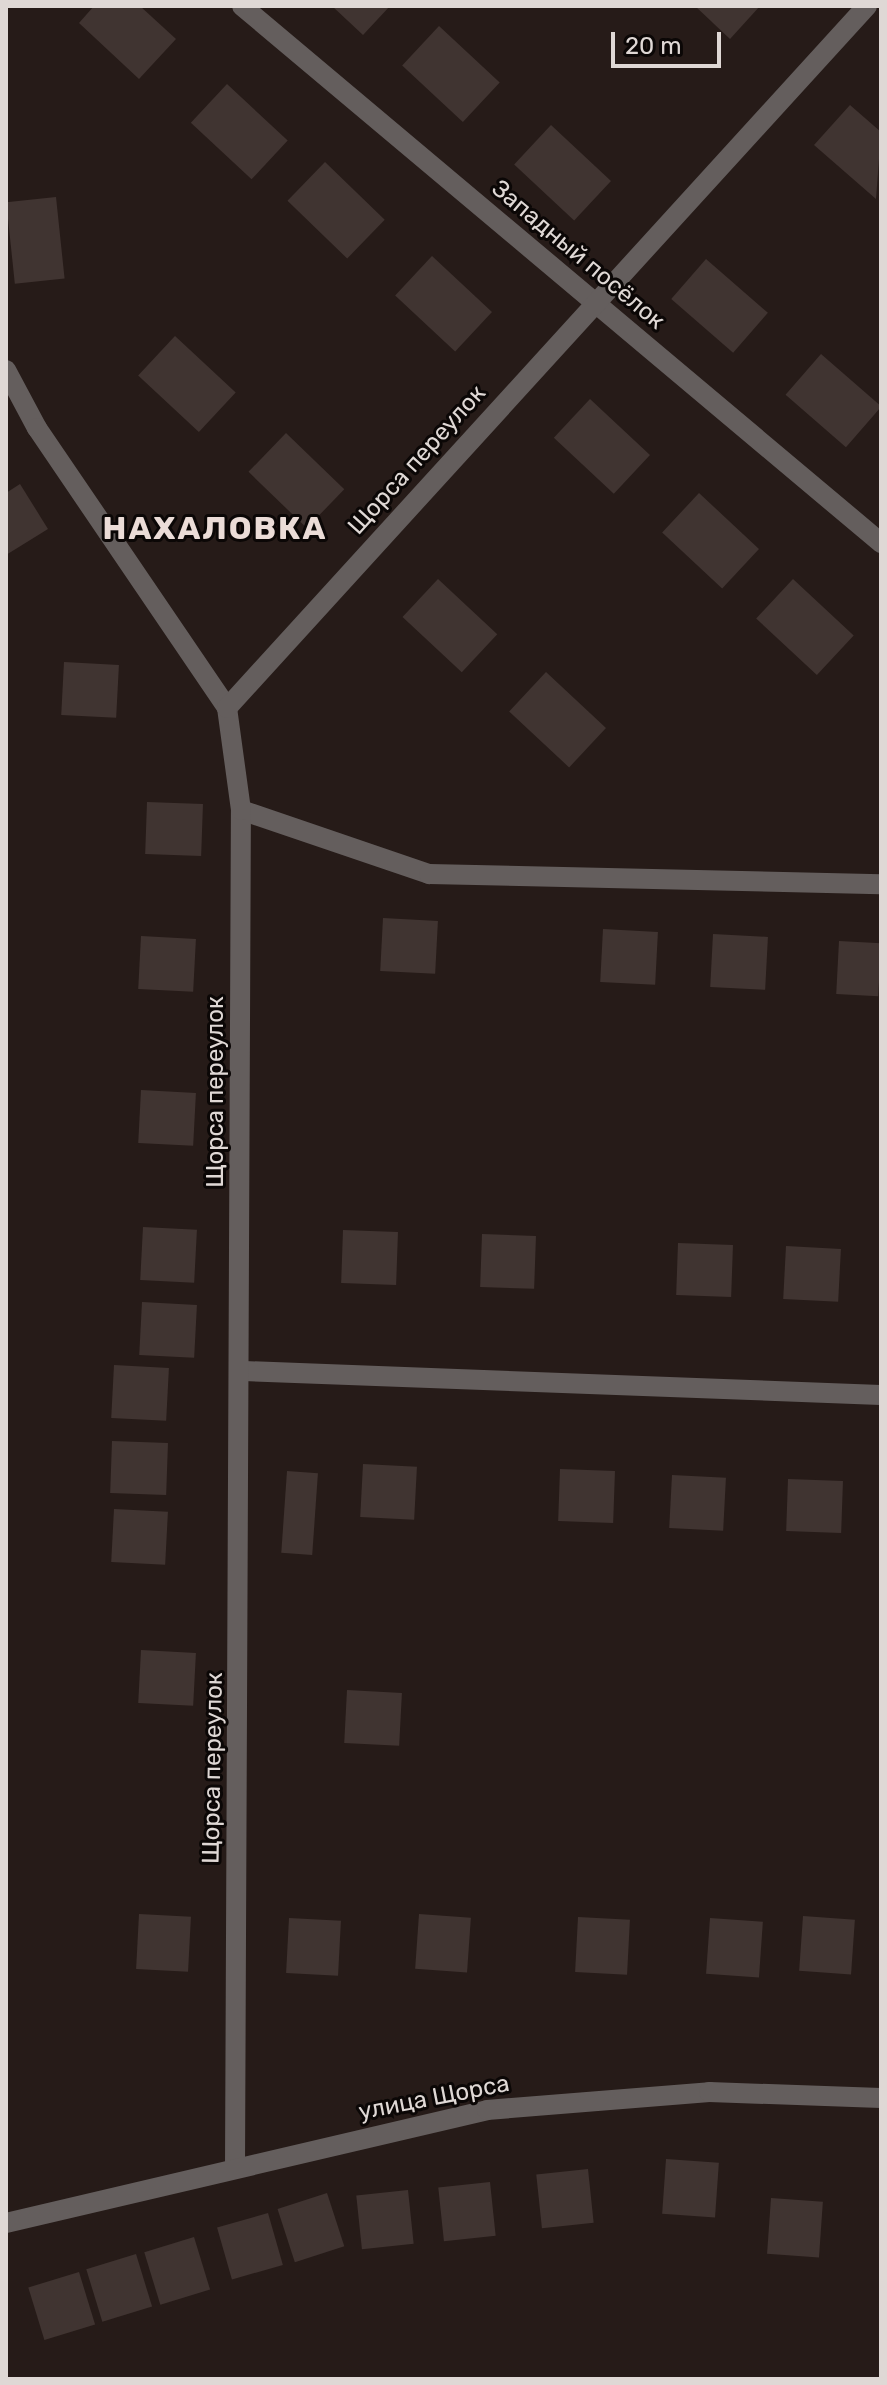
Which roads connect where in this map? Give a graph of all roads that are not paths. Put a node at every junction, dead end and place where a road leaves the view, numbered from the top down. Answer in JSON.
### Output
{"nodes":[{"id":1,"x":242,"y":6,"type":"edge"},
{"id":2,"x":867,"y":6,"type":"edge"},
{"id":3,"x":595,"y":303,"type":"junction"},
{"id":4,"x":6,"y":370,"type":"edge"},
{"id":5,"x":881,"y":543,"type":"edge"},
{"id":6,"x":227,"y":708,"type":"junction"},
{"id":7,"x":241,"y":810,"type":"junction"},
{"id":8,"x":881,"y":884,"type":"edge"},
{"id":9,"x":244,"y":1371,"type":"junction"},
{"id":10,"x":881,"y":1395,"type":"edge"},
{"id":11,"x":881,"y":2098,"type":"edge"},
{"id":12,"x":235,"y":2167,"type":"junction"},
{"id":13,"x":6,"y":2223,"type":"edge"}],
"edges":[{"from":1,"to":3,"type":"street","name":"Западный посёлок"},
{"from":2,"to":3,"type":"street","name":"Щорса переулок"},
{"from":3,"to":5,"type":"street","name":"Западный посёлок"},
{"from":3,"to":6,"type":"street","name":"Щорса переулок"},
{"from":4,"to":6,"type":"street"},
{"from":6,"to":7,"type":"street","name":"Щорса переулок"},
{"from":7,"to":8,"type":"street"},
{"from":7,"to":9,"type":"street","name":"Щорса переулок"},
{"from":9,"to":10,"type":"street"},
{"from":9,"to":12,"type":"street","name":"Щорса переулок"},
{"from":11,"to":12,"type":"street","name":"улица Щорса"},
{"from":12,"to":13,"type":"street","name":"улица Щорса"}]}
